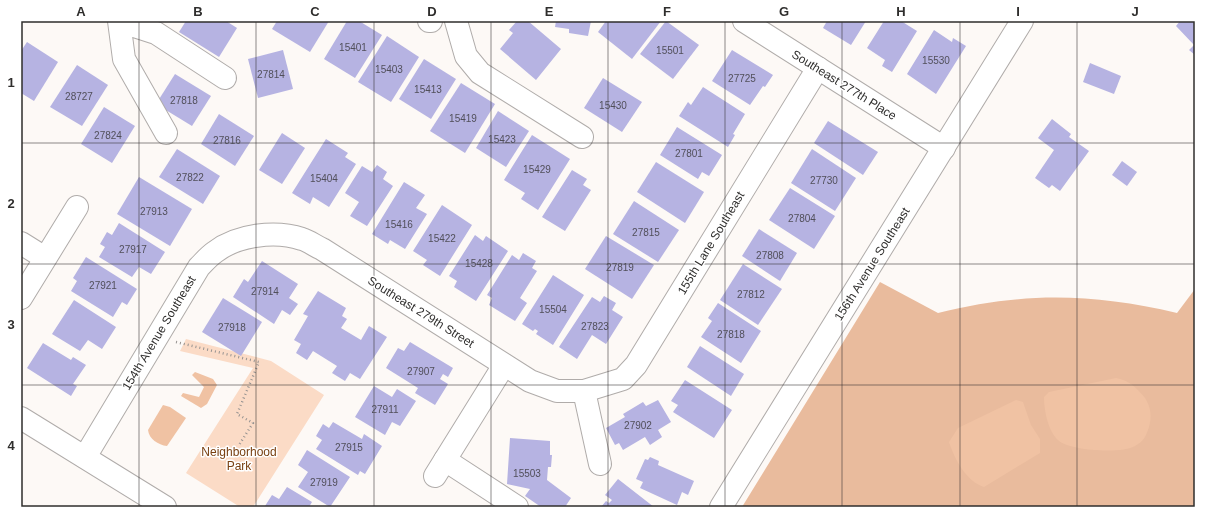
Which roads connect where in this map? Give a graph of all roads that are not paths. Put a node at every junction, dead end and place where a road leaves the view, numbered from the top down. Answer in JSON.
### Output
{"nodes":[{"id":1,"x":118,"y":21,"type":"edge"},
{"id":2,"x":456,"y":21,"type":"edge"},
{"id":3,"x":744,"y":21,"type":"edge"},
{"id":4,"x":1022,"y":21,"type":"edge"},
{"id":5,"x":818,"y":68,"type":"junction"},
{"id":6,"x":225,"y":78,"type":"dead end"},
{"id":7,"x":166,"y":133,"type":"dead end"},
{"id":8,"x":582,"y":136,"type":"dead end"},
{"id":9,"x":944,"y":148,"type":"junction"},
{"id":10,"x":77,"y":207,"type":"dead end"},
{"id":11,"x":256,"y":236,"type":"joint"},
{"id":12,"x":21,"y":243,"type":"edge"},
{"id":13,"x":45,"y":258,"type":"junction"},
{"id":14,"x":21,"y":298,"type":"edge"},
{"id":15,"x":504,"y":365,"type":"junction"},
{"id":16,"x":584,"y":391,"type":"junction"},
{"id":17,"x":21,"y":418,"type":"edge"},
{"id":18,"x":85,"y":457,"type":"junction"},
{"id":19,"x":600,"y":464,"type":"dead end"},
{"id":20,"x":166,"y":507,"type":"edge"},
{"id":21,"x":517,"y":507,"type":"edge"},
{"id":22,"x":721,"y":507,"type":"edge"}],
"edges":[{"from":1,"to":6,"type":"street"},
{"from":1,"to":7,"type":"street"},
{"from":2,"to":8,"type":"street"},
{"from":3,"to":5,"type":"street","name":"Southeast 277th Place"},
{"from":4,"to":9,"type":"street","name":"156th Avenue Southeast"},
{"from":5,"to":9,"type":"street","name":"Southeast 277th Place"},
{"from":5,"to":16,"type":"street","name":"155th Lane Southeast"},
{"from":9,"to":22,"type":"street","name":"156th Avenue Southeast"},
{"from":10,"to":13,"type":"street"},
{"from":11,"to":15,"type":"street","name":"Southeast 279th Street"},
{"from":11,"to":18,"type":"street","name":"154th Avenue Southeast"},
{"from":12,"to":13,"type":"street"},
{"from":13,"to":14,"type":"street"},
{"from":15,"to":16,"type":"street","name":"Southeast 279th Street"},
{"from":15,"to":21,"type":"street"},
{"from":16,"to":19,"type":"street"},
{"from":17,"to":18,"type":"street"},
{"from":18,"to":20,"type":"street"}]}
